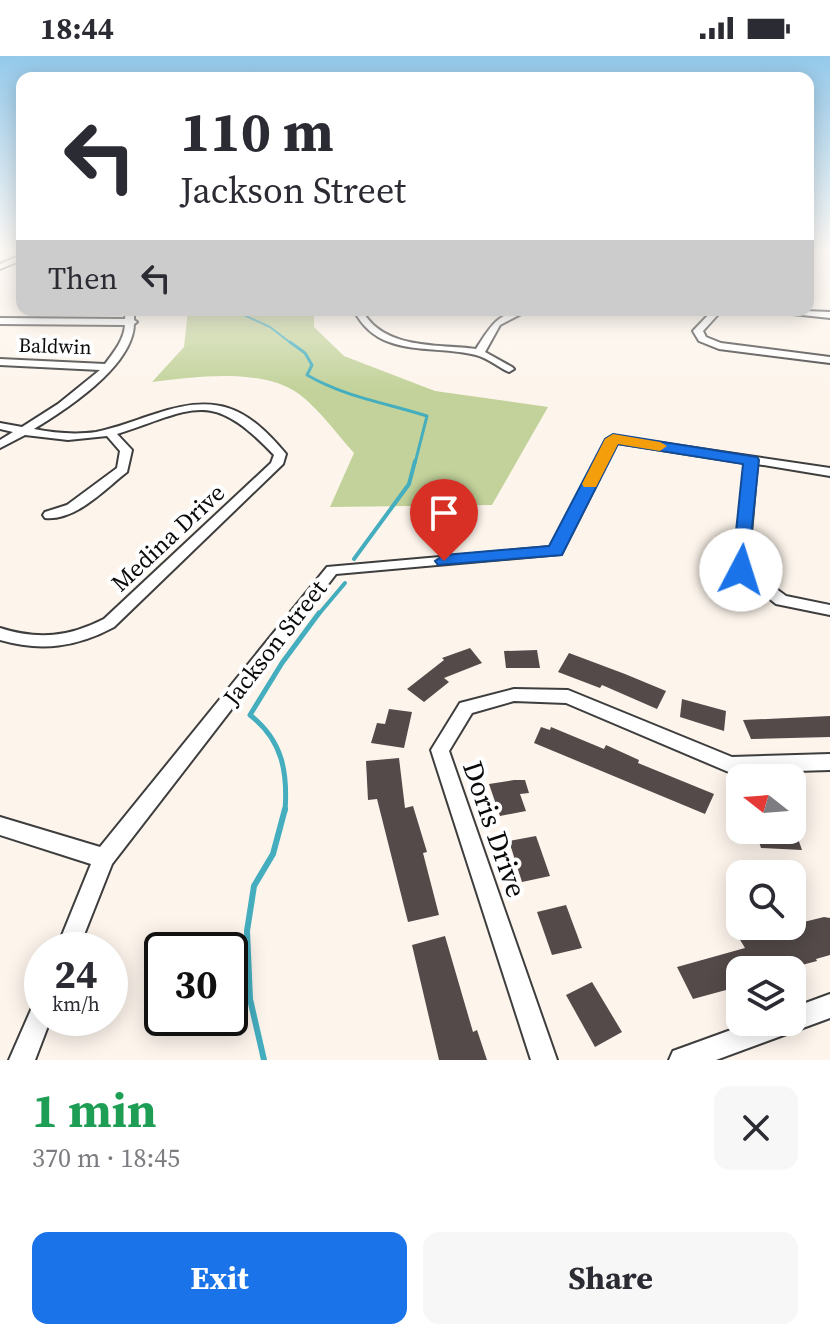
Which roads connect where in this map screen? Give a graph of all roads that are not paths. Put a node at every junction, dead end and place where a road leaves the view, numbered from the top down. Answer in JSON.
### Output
{"nodes":[{"id":1,"x":132,"y":316,"type":"edge"},
{"id":2,"x":361,"y":316,"type":"edge"},
{"id":3,"x":512,"y":316,"type":"edge"},
{"id":4,"x":712,"y":316,"type":"edge"},
{"id":5,"x":0,"y":321,"type":"edge"},
{"id":6,"x":133,"y":322,"type":"junction"},
{"id":7,"x":479,"y":353,"type":"junction"},
{"id":8,"x":830,"y":360,"type":"edge"},
{"id":9,"x":0,"y":362,"type":"edge"},
{"id":10,"x":109,"y":367,"type":"junction"},
{"id":11,"x":509,"y":369,"type":"dead end"},
{"id":12,"x":0,"y":426,"type":"edge"},
{"id":13,"x":23,"y":431,"type":"junction"},
{"id":14,"x":109,"y":432,"type":"junction"},
{"id":15,"x":0,"y":445,"type":"edge"},
{"id":16,"x":751,"y":460,"type":"junction"},
{"id":17,"x":830,"y":472,"type":"edge"},
{"id":18,"x":50,"y":515,"type":"dead end"},
{"id":19,"x":830,"y":610,"type":"edge"},
{"id":20,"x":8,"y":637,"type":"edge"},
{"id":21,"x":830,"y":762,"type":"edge"},
{"id":22,"x":0,"y":826,"type":"edge"},
{"id":23,"x":104,"y":858,"type":"junction"},
{"id":24,"x":74,"y":932,"type":"edge"},
{"id":25,"x":830,"y":1006,"type":"edge"},
{"id":26,"x":806,"y":1015,"type":"edge"},
{"id":27,"x":32,"y":1036,"type":"edge"},
{"id":28,"x":748,"y":1036,"type":"edge"},
{"id":29,"x":22,"y":1060,"type":"edge"},
{"id":30,"x":544,"y":1060,"type":"edge"},
{"id":31,"x":682,"y":1060,"type":"edge"}],
"edges":[{"from":1,"to":6,"type":"street"},
{"from":2,"to":7,"type":"street"},
{"from":3,"to":7,"type":"street"},
{"from":4,"to":8,"type":"street"},
{"from":5,"to":6,"type":"street"},
{"from":6,"to":10,"type":"street"},
{"from":7,"to":11,"type":"street"},
{"from":9,"to":10,"type":"street","name":"Baldwin"},
{"from":10,"to":13,"type":"street"},
{"from":12,"to":13,"type":"street"},
{"from":13,"to":14,"type":"street"},
{"from":13,"to":15,"type":"street"},
{"from":14,"to":18,"type":"street"},
{"from":14,"to":20,"type":"street","name":"Medina Drive"},
{"from":16,"to":17,"type":"street","name":"Jackson Street"},
{"from":16,"to":19,"type":"street"},
{"from":16,"to":23,"type":"street","name":"Jackson Street"},
{"from":21,"to":30,"type":"street","name":"Doris Drive"},
{"from":22,"to":23,"type":"street"},
{"from":23,"to":24,"type":"street","name":"Jackson Street"},
{"from":25,"to":26,"type":"street"},
{"from":27,"to":29,"type":"street"},
{"from":28,"to":31,"type":"street"}]}
